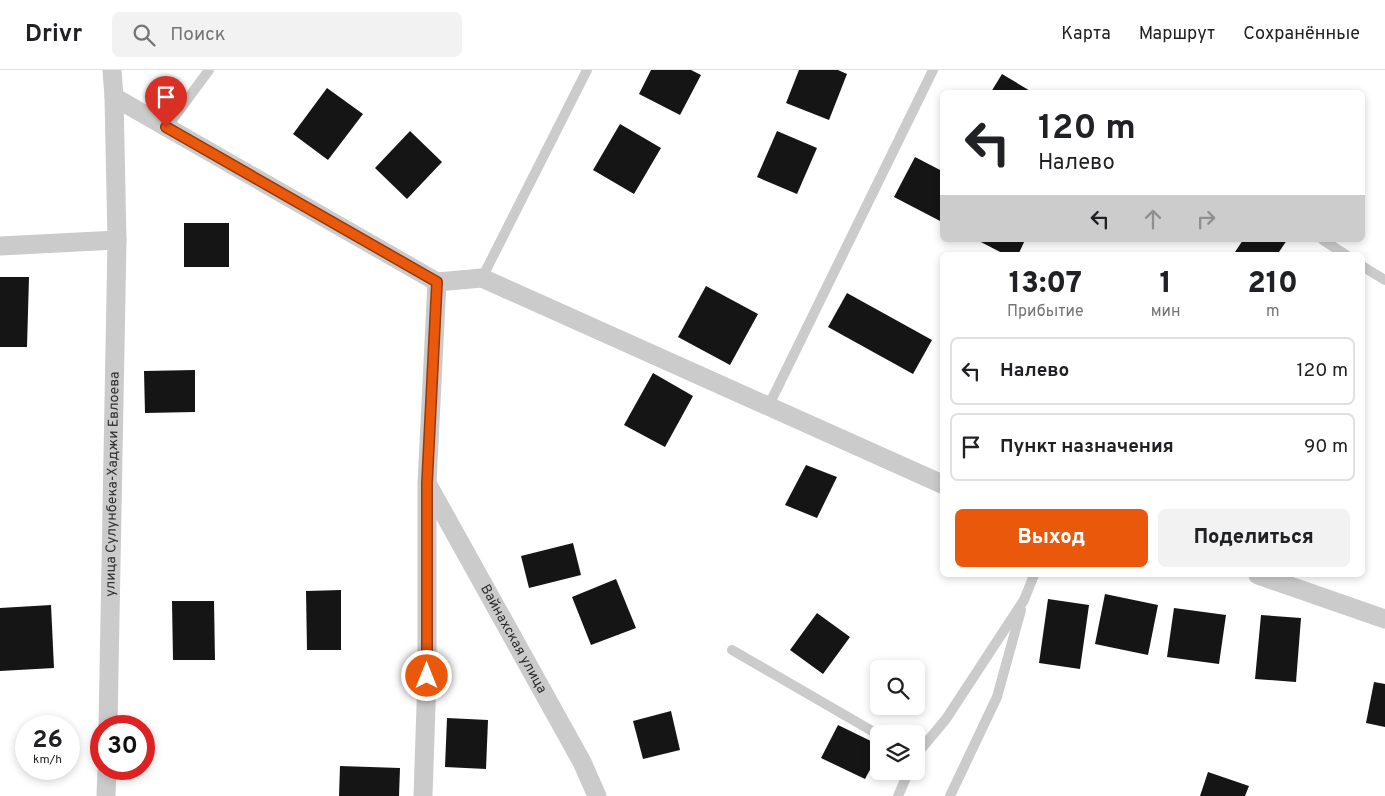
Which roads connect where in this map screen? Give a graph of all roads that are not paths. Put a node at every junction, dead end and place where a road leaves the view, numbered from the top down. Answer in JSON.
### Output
{"nodes":[{"id":1,"x":112,"y":70,"type":"edge"},
{"id":2,"x":209,"y":70,"type":"edge"},
{"id":3,"x":587,"y":70,"type":"edge"},
{"id":4,"x":933,"y":70,"type":"edge"},
{"id":5,"x":114,"y":97,"type":"junction"},
{"id":6,"x":166,"y":127,"type":"junction"},
{"id":7,"x":117,"y":240,"type":"junction"},
{"id":8,"x":1326,"y":242,"type":"edge"},
{"id":9,"x":0,"y":246,"type":"edge"},
{"id":10,"x":1341,"y":252,"type":"edge"},
{"id":11,"x":1365,"y":268,"type":"edge"},
{"id":12,"x":482,"y":278,"type":"junction"},
{"id":13,"x":1385,"y":280,"type":"edge"},
{"id":14,"x":437,"y":282,"type":"junction"},
{"id":15,"x":769,"y":405,"type":"junction"},
{"id":16,"x":427,"y":483,"type":"junction"},
{"id":17,"x":940,"y":483,"type":"edge"},
{"id":18,"x":1033,"y":577,"type":"edge"},
{"id":19,"x":1264,"y":577,"type":"edge"},
{"id":20,"x":1024,"y":600,"type":"junction"},
{"id":21,"x":1385,"y":619,"type":"edge"},
{"id":22,"x":732,"y":650,"type":"dead end"},
{"id":23,"x":108,"y":715,"type":"edge"},
{"id":24,"x":870,"y":730,"type":"edge"},
{"id":25,"x":925,"y":745,"type":"edge"},
{"id":26,"x":107,"y":780,"type":"edge"},
{"id":27,"x":905,"y":780,"type":"edge"},
{"id":28,"x":106,"y":796,"type":"edge"},
{"id":29,"x":423,"y":796,"type":"edge"},
{"id":30,"x":597,"y":796,"type":"edge"},
{"id":31,"x":898,"y":796,"type":"edge"},
{"id":32,"x":950,"y":796,"type":"edge"}],
"edges":[{"from":1,"to":5,"type":"street","name":"улица Сулунбека-Хаджи Евлоева"},
{"from":2,"to":6,"type":"lane"},
{"from":3,"to":12,"type":"lane"},
{"from":4,"to":15,"type":"lane"},
{"from":5,"to":6,"type":"street"},
{"from":5,"to":7,"type":"street","name":"улица Сулунбека-Хаджи Евлоева"},
{"from":6,"to":14,"type":"street"},
{"from":7,"to":9,"type":"street"},
{"from":7,"to":23,"type":"street","name":"улица Сулунбека-Хаджи Евлоева"},
{"from":8,"to":10,"type":"lane"},
{"from":11,"to":13,"type":"lane"},
{"from":12,"to":14,"type":"street"},
{"from":12,"to":15,"type":"street"},
{"from":14,"to":16,"type":"street"},
{"from":15,"to":17,"type":"street"},
{"from":16,"to":29,"type":"street"},
{"from":16,"to":30,"type":"street","name":"Вайнахская улица"},
{"from":18,"to":20,"type":"lane"},
{"from":19,"to":21,"type":"street"},
{"from":20,"to":25,"type":"lane"},
{"from":20,"to":32,"type":"lane"},
{"from":22,"to":24,"type":"lane"},
{"from":26,"to":28,"type":"street"},
{"from":27,"to":31,"type":"lane"}]}
